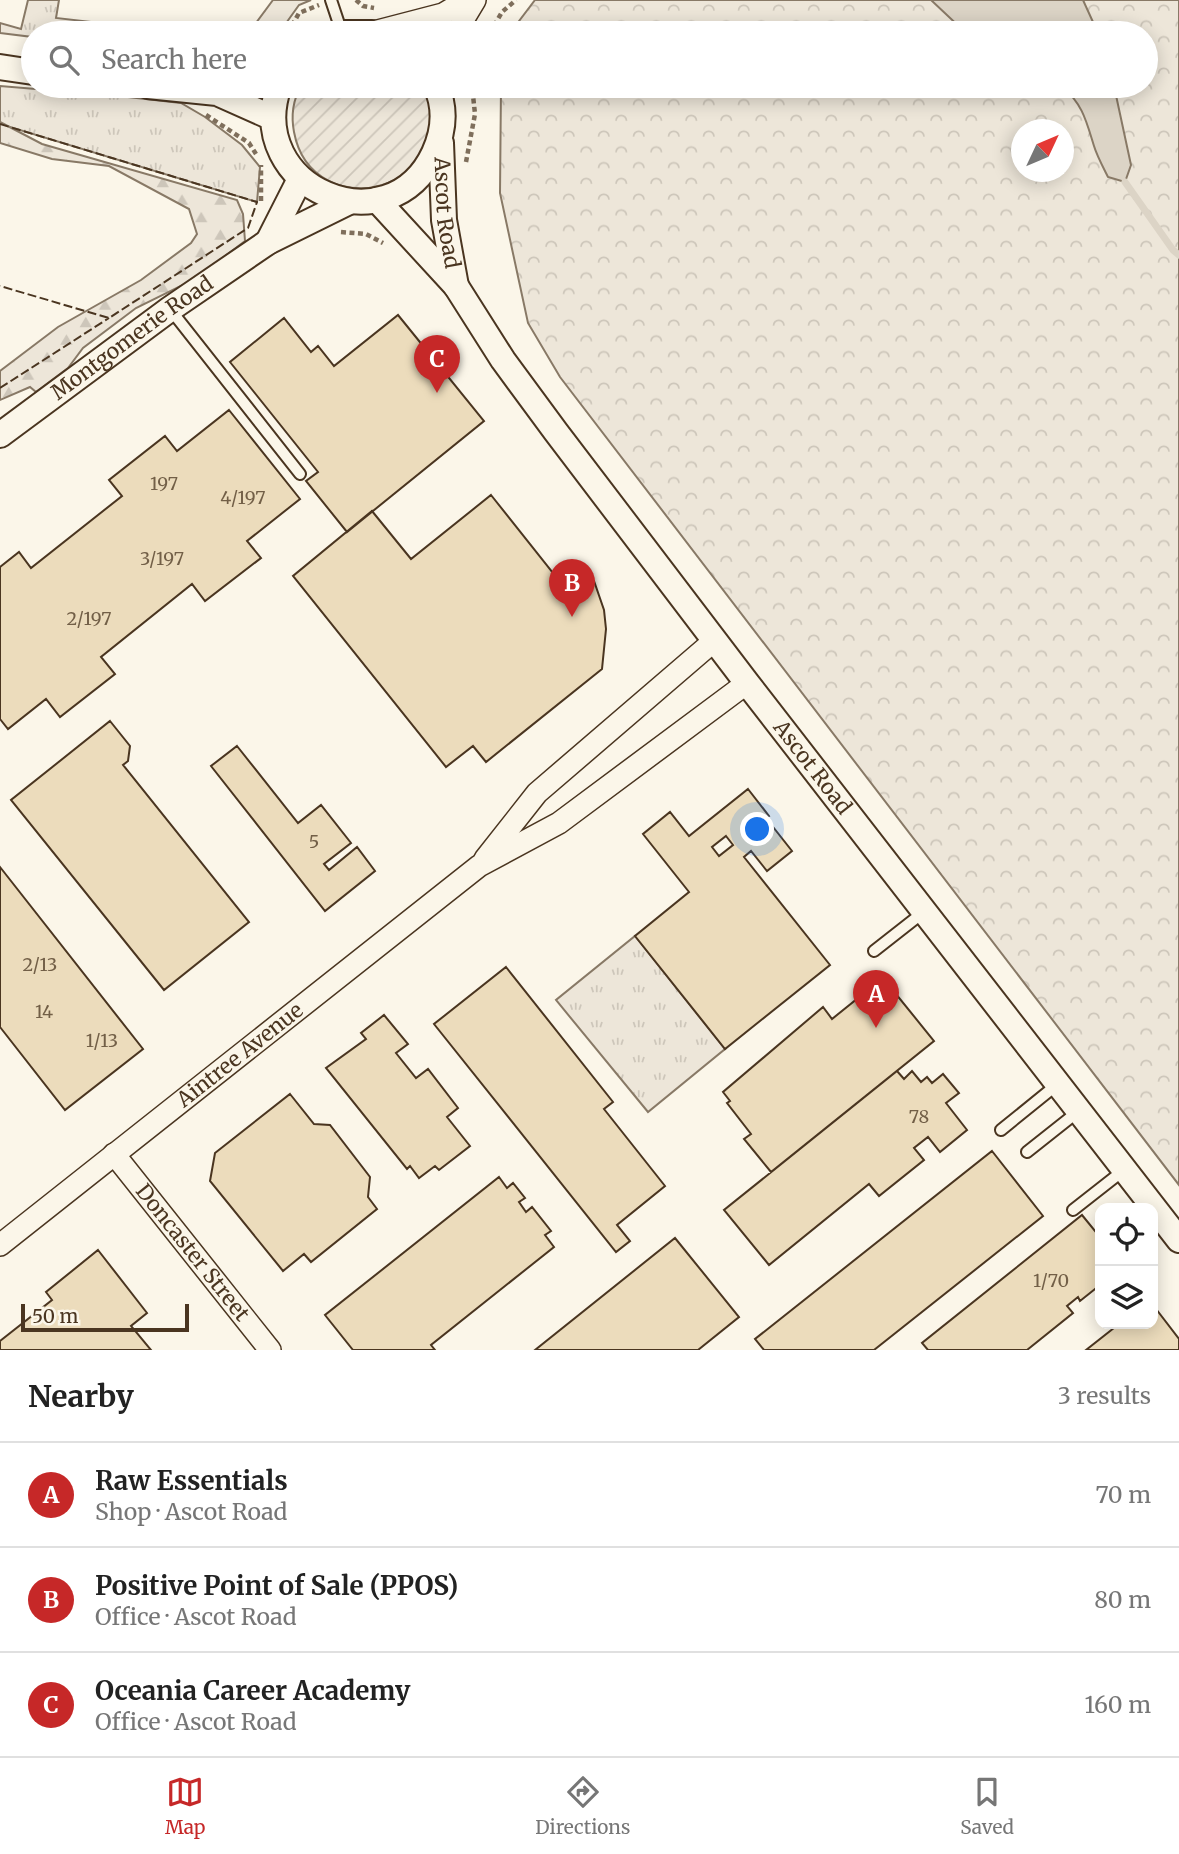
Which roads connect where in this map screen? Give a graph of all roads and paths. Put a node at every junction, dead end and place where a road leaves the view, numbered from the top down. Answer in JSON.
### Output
{"nodes":[{"id":1,"x":331,"y":0,"type":"edge"},
{"id":2,"x":467,"y":0,"type":"edge"},
{"id":3,"x":475,"y":0,"type":"edge"},
{"id":4,"x":516,"y":0,"type":"edge"},
{"id":5,"x":295,"y":21,"type":"edge"},
{"id":6,"x":339,"y":21,"type":"edge"},
{"id":7,"x":416,"y":21,"type":"edge"},
{"id":8,"x":463,"y":21,"type":"edge"},
{"id":9,"x":497,"y":21,"type":"edge"},
{"id":10,"x":0,"y":67,"type":"edge"},
{"id":11,"x":21,"y":70,"type":"edge"},
{"id":12,"x":189,"y":98,"type":"edge"},
{"id":13,"x":221,"y":98,"type":"edge"},
{"id":14,"x":275,"y":98,"type":"edge"},
{"id":15,"x":441,"y":98,"type":"edge"},
{"id":16,"x":473,"y":98,"type":"edge"},
{"id":17,"x":210,"y":104,"type":"junction"},
{"id":18,"x":273,"y":118,"type":"junction"},
{"id":19,"x":440,"y":139,"type":"junction"},
{"id":20,"x":465,"y":173,"type":"dead end"},
{"id":21,"x":300,"y":179,"type":"junction"},
{"id":22,"x":377,"y":200,"type":"junction"},
{"id":23,"x":349,"y":202,"type":"junction"},
{"id":24,"x":259,"y":210,"type":"dead end"},
{"id":25,"x":334,"y":235,"type":"dead end"},
{"id":26,"x":268,"y":242,"type":"junction"},
{"id":27,"x":390,"y":247,"type":"dead end"},
{"id":28,"x":456,"y":286,"type":"junction"},
{"id":29,"x":170,"y":309,"type":"junction"},
{"id":30,"x":0,"y":435,"type":"edge"},
{"id":31,"x":300,"y":474,"type":"dead end"},
{"id":32,"x":715,"y":640,"type":"junction"},
{"id":33,"x":747,"y":683,"type":"junction"},
{"id":34,"x":479,"y":866,"type":"junction"},
{"id":35,"x":925,"y":911,"type":"junction"},
{"id":36,"x":874,"y":951,"type":"dead end"},
{"id":37,"x":1059,"y":1083,"type":"junction"},
{"id":38,"x":1080,"y":1110,"type":"junction"},
{"id":39,"x":1001,"y":1130,"type":"dead end"},
{"id":40,"x":1027,"y":1152,"type":"dead end"},
{"id":41,"x":114,"y":1154,"type":"junction"},
{"id":42,"x":1124,"y":1170,"type":"junction"},
{"id":43,"x":1073,"y":1210,"type":"dead end"},
{"id":44,"x":1179,"y":1240,"type":"edge"},
{"id":45,"x":0,"y":1245,"type":"edge"},
{"id":46,"x":270,"y":1350,"type":"edge"}],
"edges":[{"from":1,"to":5,"type":"path"},
{"from":1,"to":6,"type":"lane"},
{"from":2,"to":7,"type":"street"},
{"from":3,"to":8,"type":"street"},
{"from":4,"to":9,"type":"path"},
{"from":10,"to":11,"type":"street"},
{"from":12,"to":17,"type":"street"},
{"from":13,"to":17,"type":"street"},
{"from":14,"to":18,"type":"street"},
{"from":15,"to":19,"type":"street","name":"Ascot Road"},
{"from":16,"to":20,"type":"path"},
{"from":17,"to":18,"type":"street"},
{"from":17,"to":24,"type":"path"},
{"from":18,"to":21,"type":"street"},
{"from":19,"to":22,"type":"street"},
{"from":19,"to":28,"type":"street","name":"Ascot Road"},
{"from":21,"to":23,"type":"street"},
{"from":21,"to":26,"type":"street","name":"Montgomerie Road"},
{"from":22,"to":23,"type":"street"},
{"from":22,"to":28,"type":"street","name":"Ascot Road"},
{"from":23,"to":26,"type":"street","name":"Montgomerie Road"},
{"from":25,"to":27,"type":"path"},
{"from":26,"to":29,"type":"street","name":"Montgomerie Road"},
{"from":28,"to":32,"type":"street","name":"Ascot Road"},
{"from":29,"to":30,"type":"street","name":"Montgomerie Road"},
{"from":29,"to":31,"type":"lane"},
{"from":32,"to":33,"type":"street","name":"Ascot Road"},
{"from":32,"to":34,"type":"street","name":"Aintree Avenue"},
{"from":33,"to":34,"type":"street","name":"Aintree Avenue"},
{"from":33,"to":35,"type":"street","name":"Ascot Road"},
{"from":34,"to":41,"type":"street","name":"Aintree Avenue"},
{"from":35,"to":36,"type":"lane"},
{"from":35,"to":37,"type":"street","name":"Ascot Road"},
{"from":37,"to":38,"type":"street","name":"Ascot Road"},
{"from":37,"to":39,"type":"lane"},
{"from":38,"to":40,"type":"lane"},
{"from":38,"to":42,"type":"street","name":"Ascot Road"},
{"from":41,"to":45,"type":"street","name":"Aintree Avenue"},
{"from":41,"to":46,"type":"street","name":"Doncaster Street"},
{"from":42,"to":43,"type":"lane"},
{"from":42,"to":44,"type":"street","name":"Ascot Road"}]}
